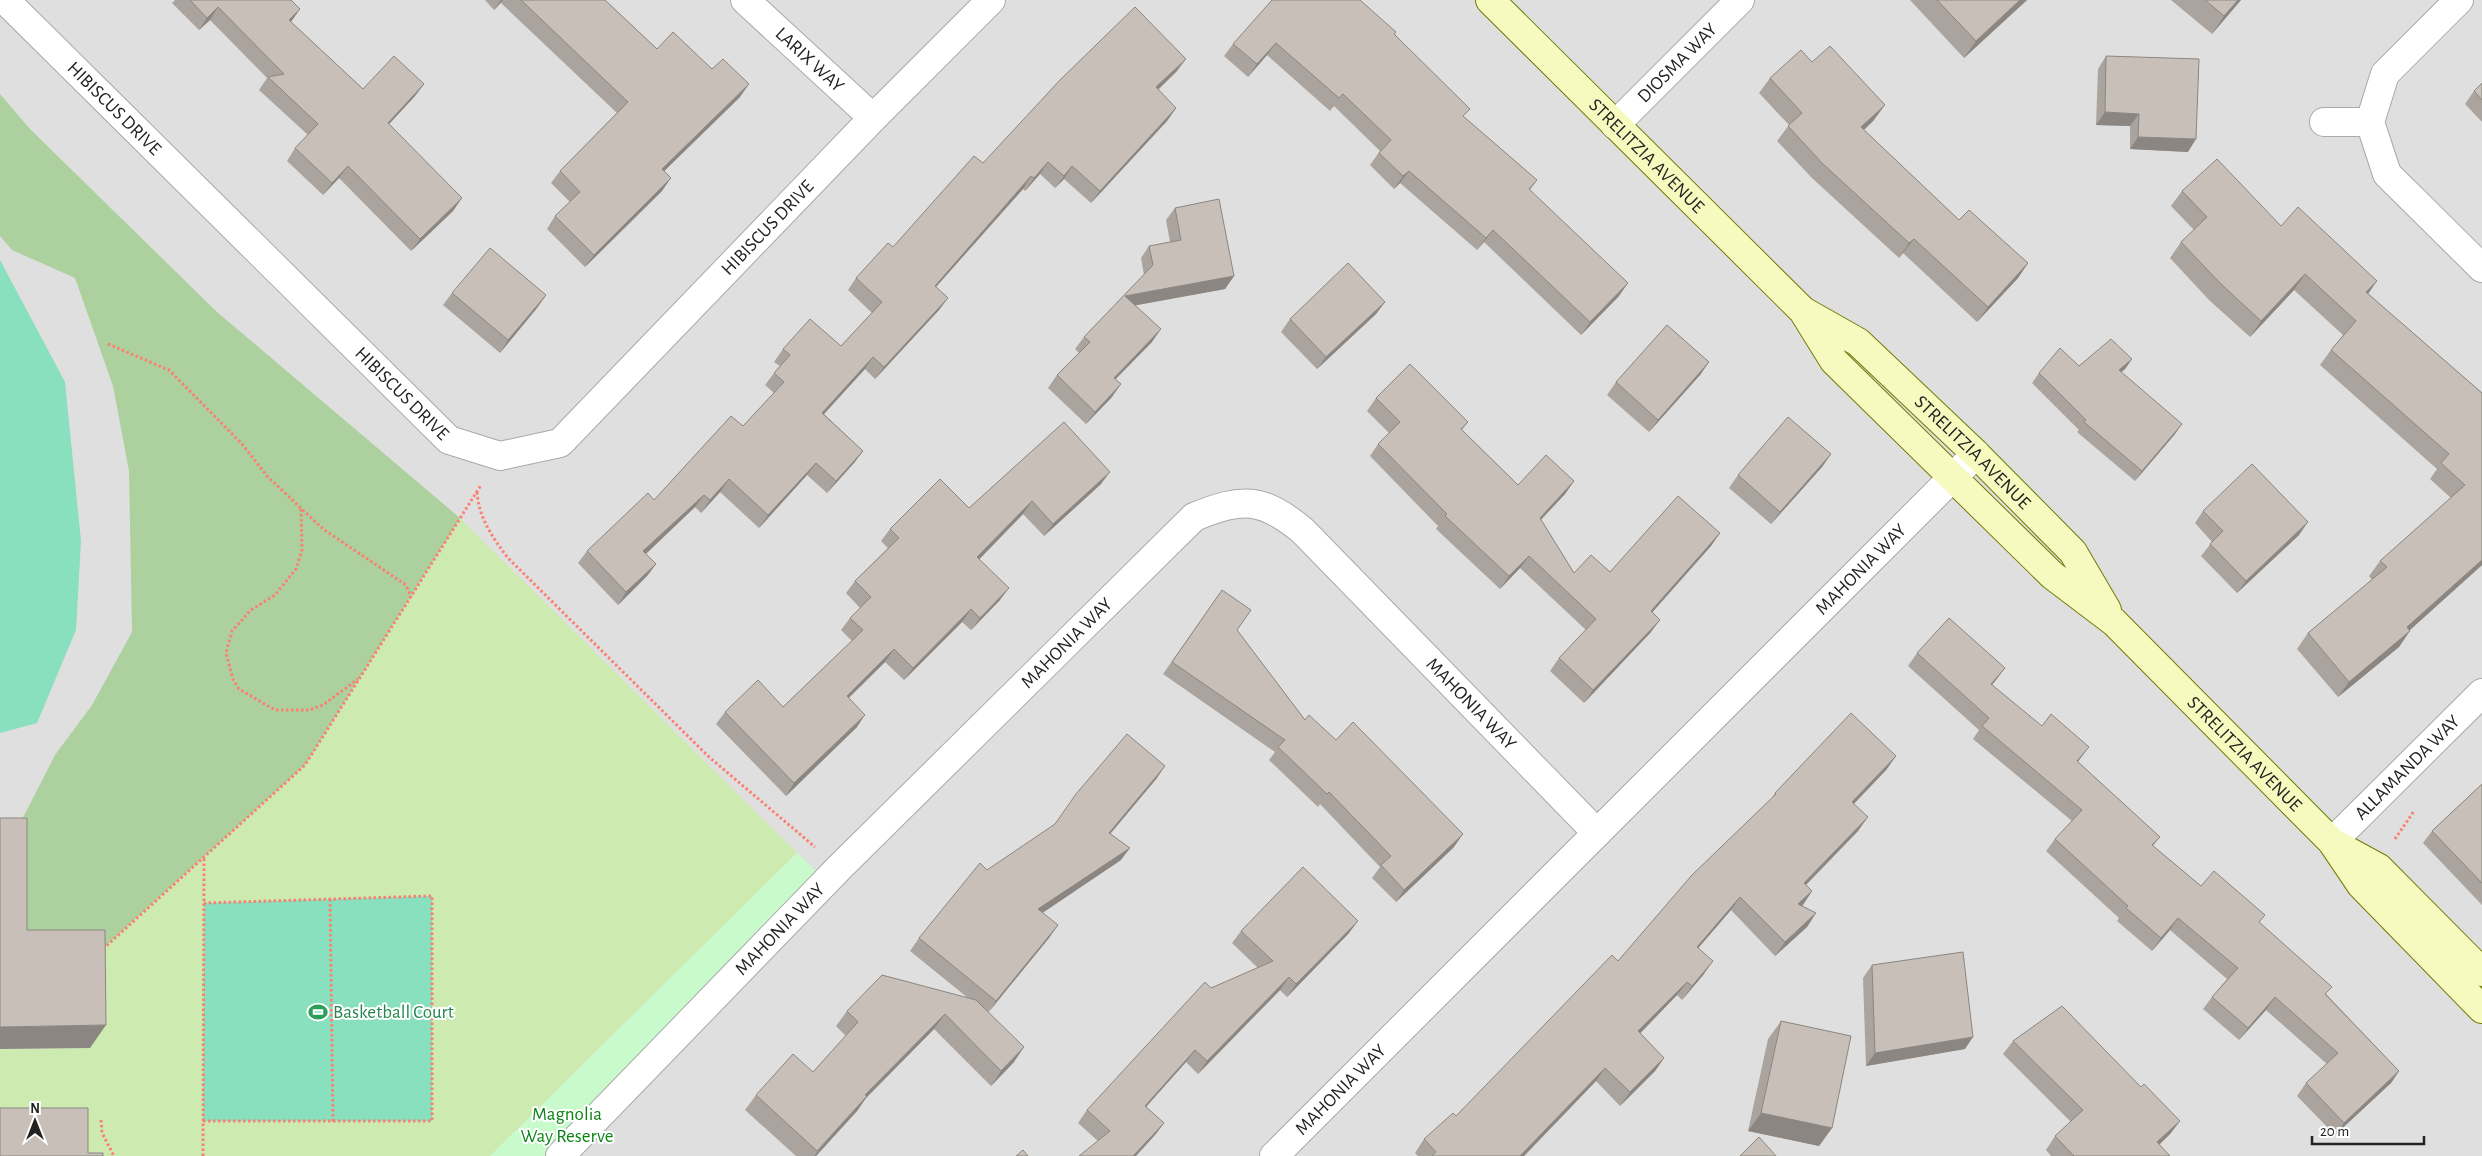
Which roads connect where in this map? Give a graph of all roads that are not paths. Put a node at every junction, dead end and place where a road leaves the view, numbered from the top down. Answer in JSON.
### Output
{"nodes":[{"id":1,"x":5,"y":0,"type":"edge"},
{"id":2,"x":744,"y":0,"type":"edge"},
{"id":3,"x":992,"y":0,"type":"edge"},
{"id":4,"x":1490,"y":0,"type":"edge"},
{"id":5,"x":1740,"y":0,"type":"edge"},
{"id":6,"x":2459,"y":0,"type":"edge"},
{"id":7,"x":873,"y":118,"type":"junction"},
{"id":8,"x":2324,"y":122,"type":"dead end"},
{"id":9,"x":2370,"y":122,"type":"junction"},
{"id":10,"x":1614,"y":125,"type":"junction"},
{"id":11,"x":2482,"y":268,"type":"edge"},
{"id":12,"x":1804,"y":311,"type":"junction"},
{"id":13,"x":1976,"y":454,"type":"junction"},
{"id":14,"x":1951,"y":478,"type":"junction"},
{"id":15,"x":2114,"y":622,"type":"junction"},
{"id":16,"x":2482,"y":693,"type":"edge"},
{"id":17,"x":1598,"y":833,"type":"junction"},
{"id":18,"x":2332,"y":842,"type":"junction"},
{"id":19,"x":2482,"y":972,"type":"edge"},
{"id":20,"x":2482,"y":1009,"type":"edge"},
{"id":21,"x":560,"y":1156,"type":"edge"},
{"id":22,"x":1274,"y":1156,"type":"edge"}],
"edges":[{"from":1,"to":7,"type":"street","name":"HIBISCUS DRIVE"},
{"from":2,"to":7,"type":"street","name":"LARIX WAY"},
{"from":3,"to":7,"type":"street","name":"HIBISCUS DRIVE"},
{"from":4,"to":10,"type":"street","name":"STRELITZIA AVENUE"},
{"from":5,"to":10,"type":"street","name":"DIOSMA WAY"},
{"from":6,"to":9,"type":"street"},
{"from":8,"to":9,"type":"street"},
{"from":9,"to":11,"type":"street"},
{"from":10,"to":12,"type":"street","name":"STRELITZIA AVENUE"},
{"from":12,"to":13,"type":"street","name":"STRELITZIA AVENUE"},
{"from":12,"to":14,"type":"street","name":"STRELITZIA AVENUE"},
{"from":13,"to":14,"type":"street","name":"MAHONIA WAY"},
{"from":13,"to":15,"type":"street","name":"STRELITZIA AVENUE"},
{"from":14,"to":15,"type":"street","name":"STRELITZIA AVENUE"},
{"from":14,"to":17,"type":"street","name":"MAHONIA WAY"},
{"from":15,"to":18,"type":"street","name":"STRELITZIA AVENUE"},
{"from":16,"to":18,"type":"street","name":"ALLAMANDA WAY"},
{"from":17,"to":21,"type":"street","name":"MAHONIA WAY"},
{"from":17,"to":22,"type":"street","name":"MAHONIA WAY"},
{"from":18,"to":19,"type":"street","name":"STRELITZIA AVENUE"},
{"from":18,"to":20,"type":"street","name":"STRELITZIA AVENUE"}]}
